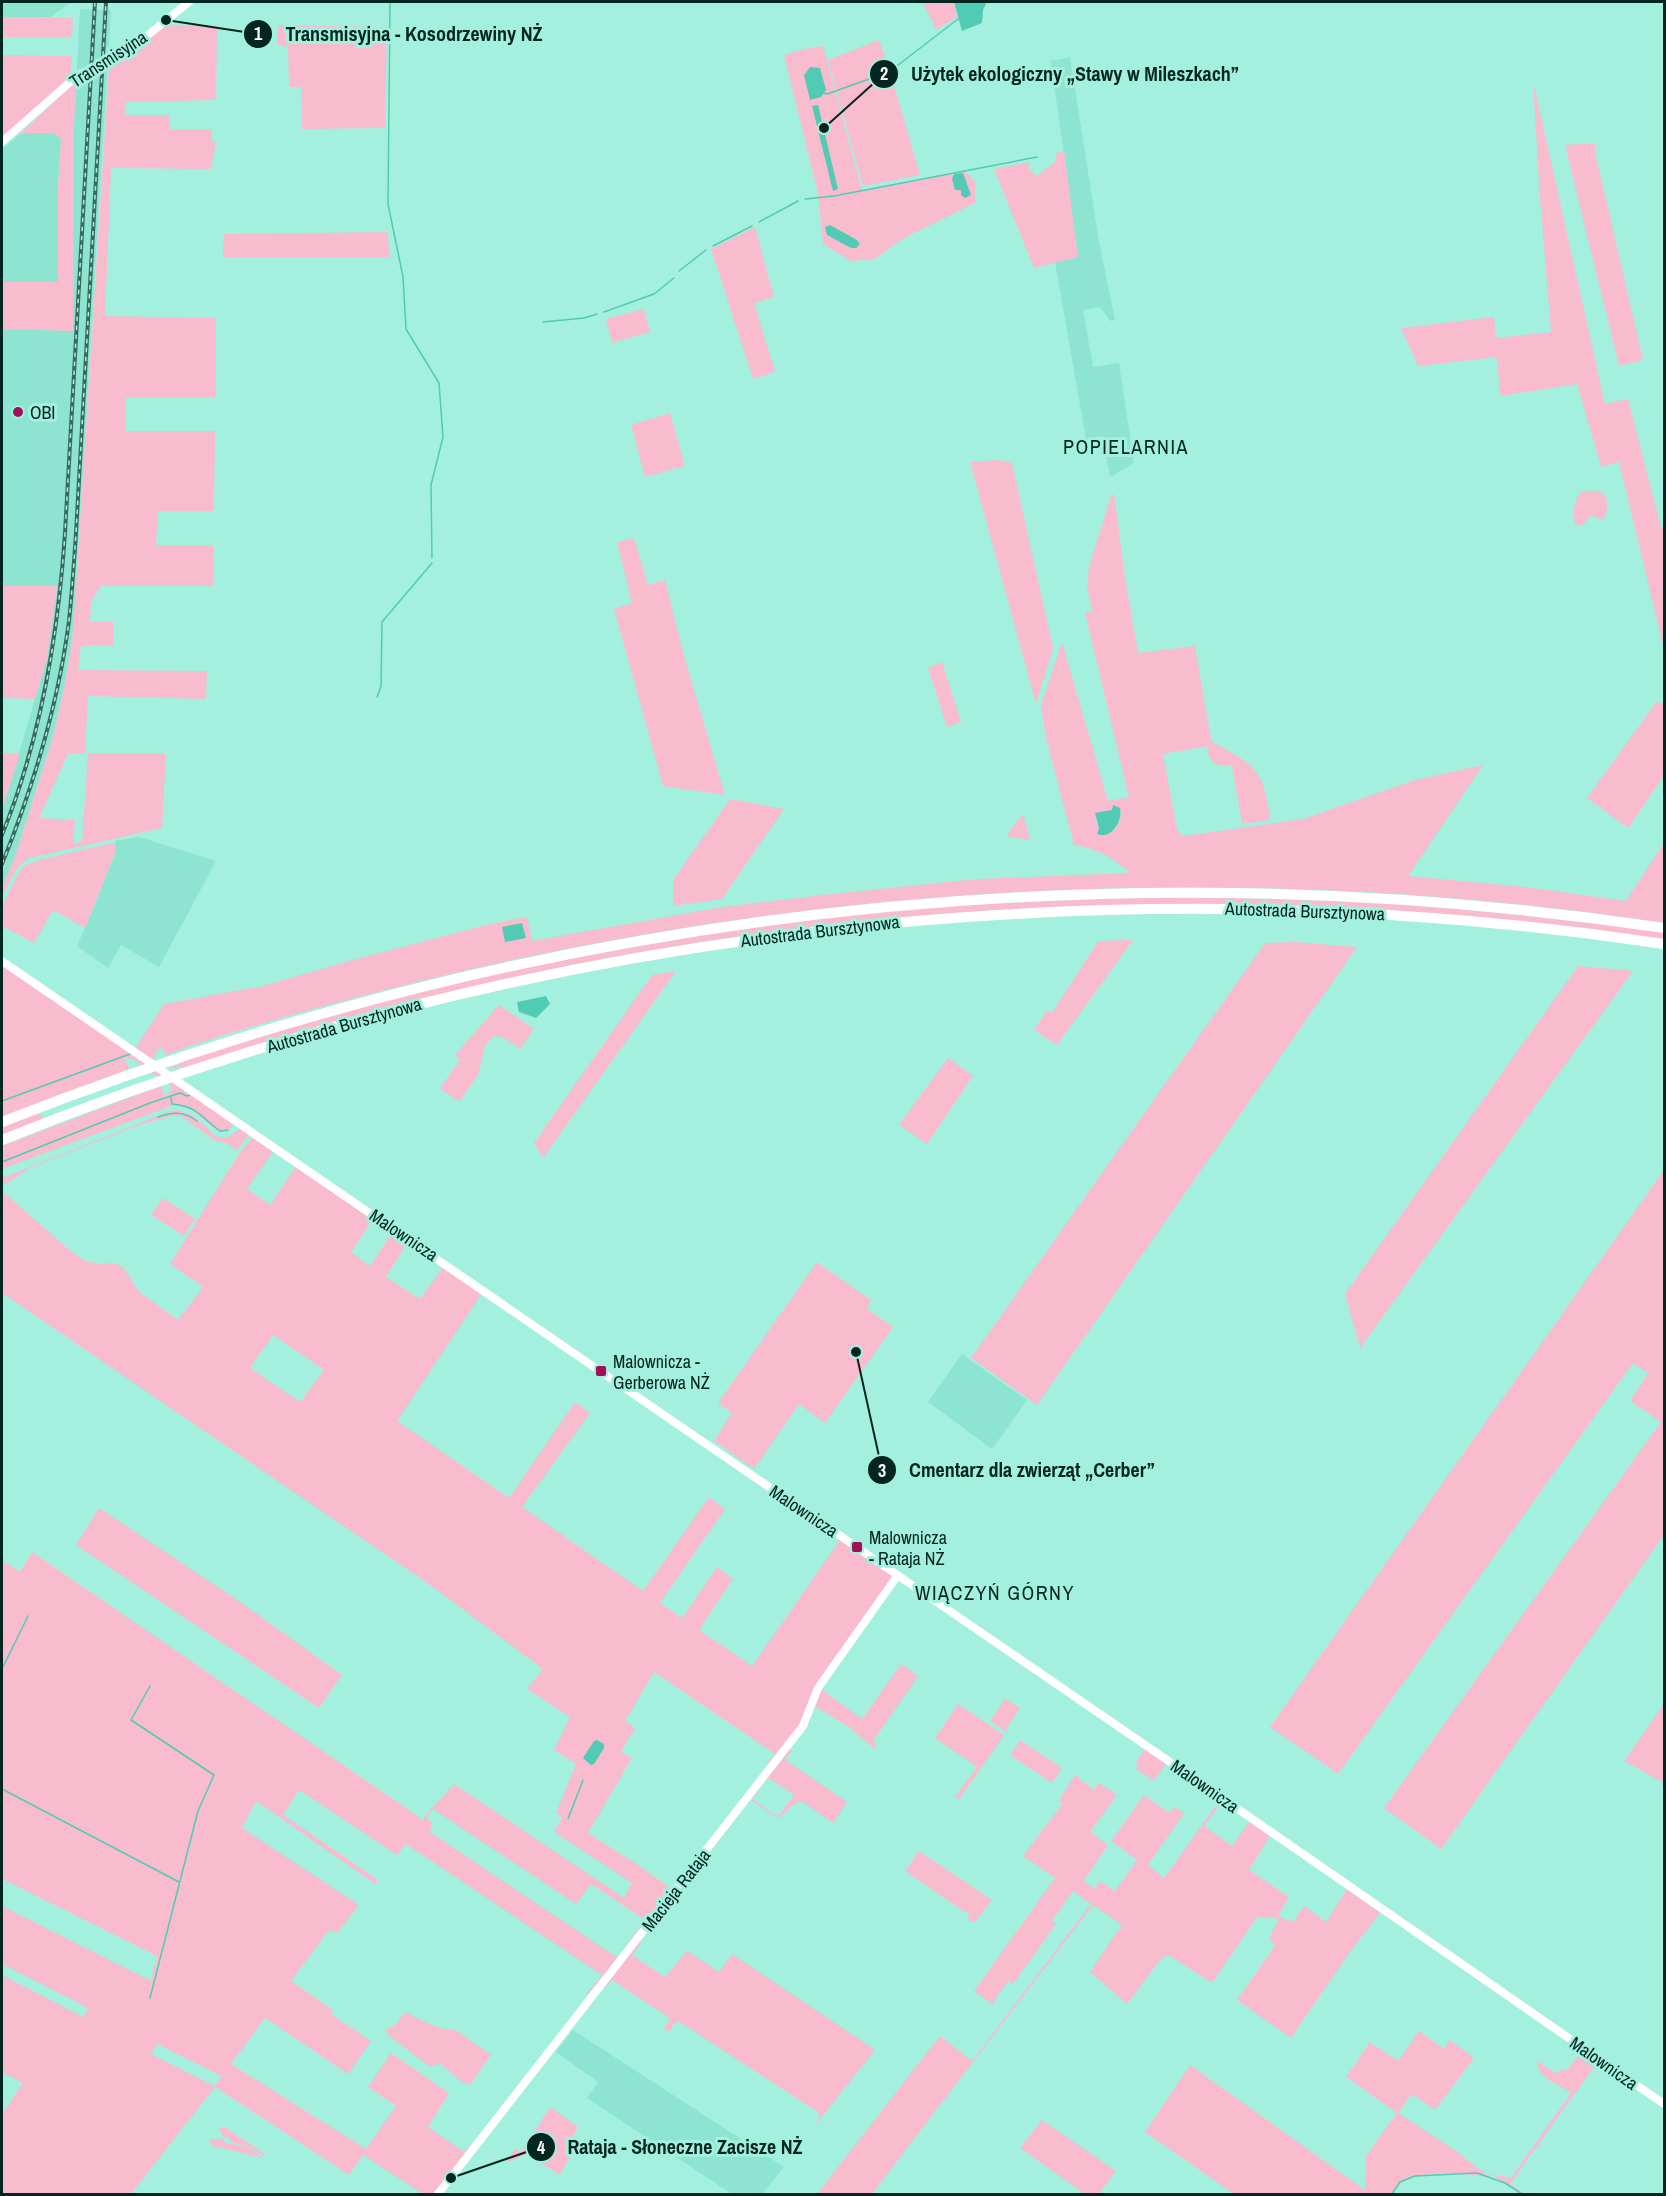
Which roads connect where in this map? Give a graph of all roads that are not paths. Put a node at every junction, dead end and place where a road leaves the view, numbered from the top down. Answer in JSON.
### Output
{"nodes":[{"id":1,"x":189,"y":2,"type":"edge"},
{"id":2,"x":2,"y":142,"type":"edge"},
{"id":3,"x":1665,"y":928,"type":"edge"},
{"id":4,"x":1665,"y":944,"type":"edge"},
{"id":5,"x":2,"y":961,"type":"edge"},
{"id":6,"x":2,"y":1122,"type":"edge"},
{"id":7,"x":2,"y":1140,"type":"edge"},
{"id":8,"x":898,"y":1575,"type":"junction"},
{"id":9,"x":1665,"y":2104,"type":"edge"},
{"id":10,"x":438,"y":2194,"type":"edge"}],
"edges":[{"from":1,"to":2,"type":"street","name":"Transmisyjna"},
{"from":3,"to":6,"type":"highway","name":"Autostrada Bursztynowa"},
{"from":4,"to":7,"type":"highway","name":"Autostrada Bursztynowa"},
{"from":5,"to":8,"type":"street","name":"Malownicza"},
{"from":8,"to":9,"type":"street","name":"Malownicza"},
{"from":8,"to":10,"type":"street","name":"Macieja Rataja"}]}
